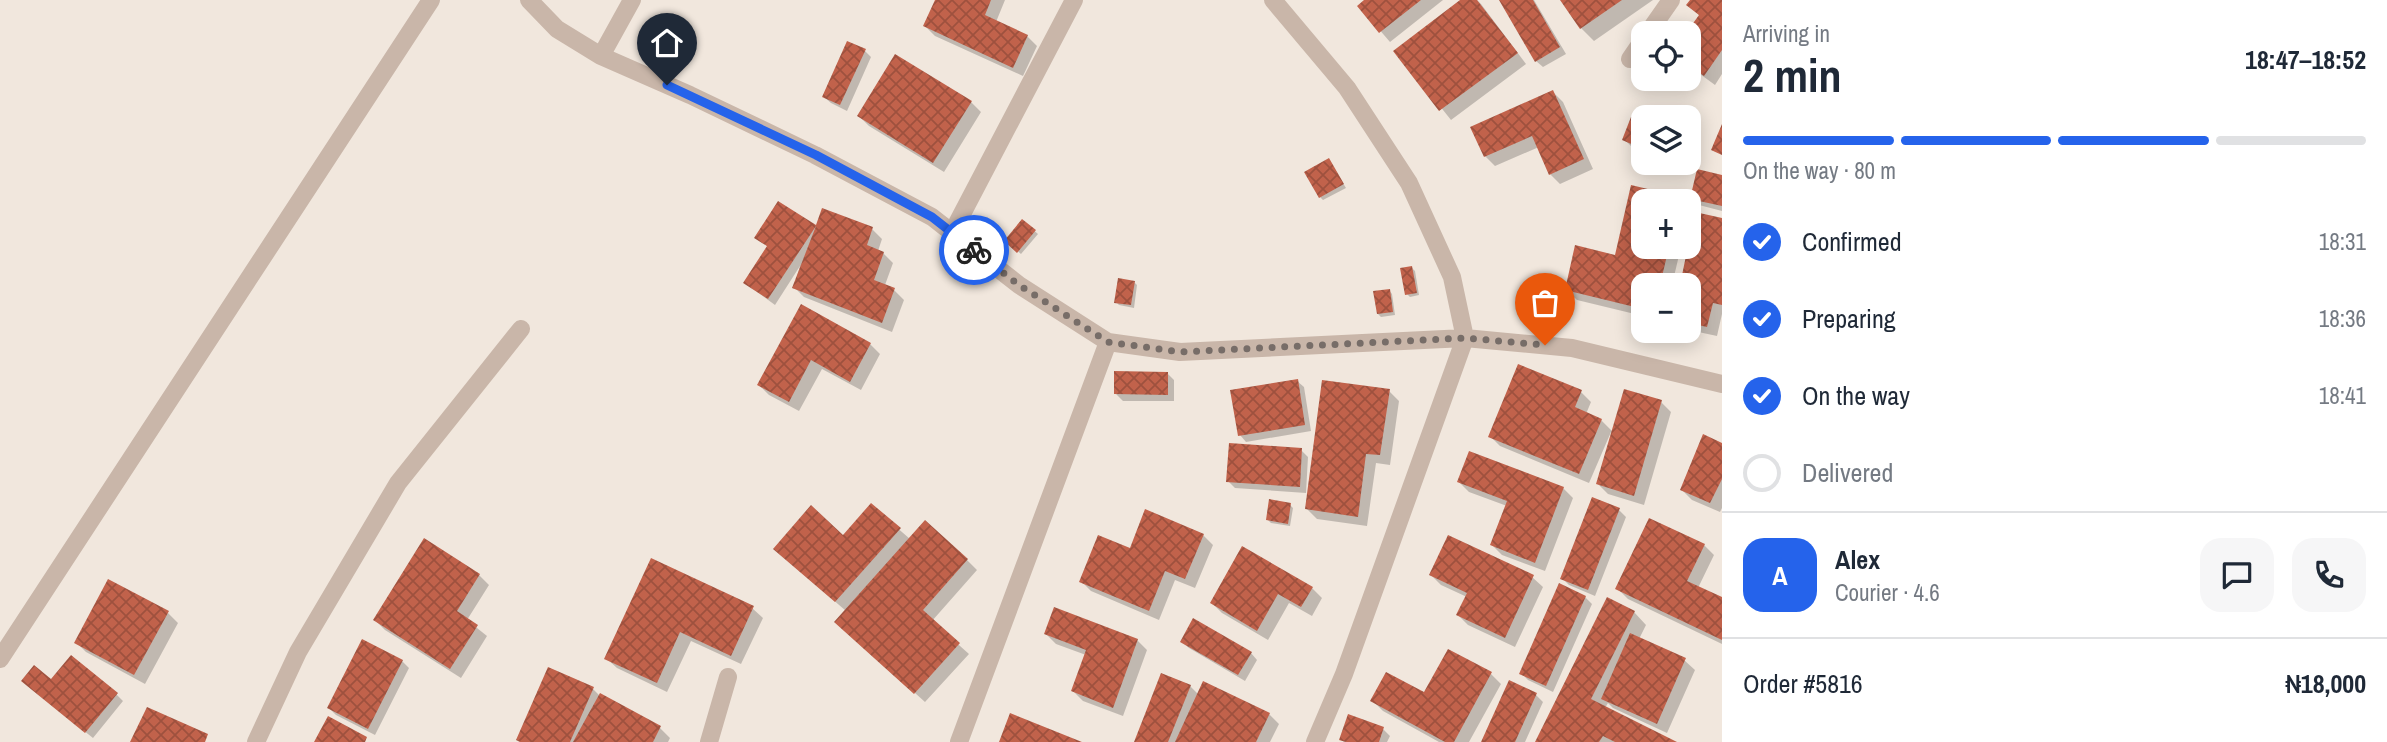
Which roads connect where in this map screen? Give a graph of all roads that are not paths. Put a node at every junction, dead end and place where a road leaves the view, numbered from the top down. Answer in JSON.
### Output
{"nodes":[{"id":1,"x":431,"y":0,"type":"edge"},
{"id":2,"x":529,"y":0,"type":"edge"},
{"id":3,"x":632,"y":0,"type":"edge"},
{"id":4,"x":1074,"y":0,"type":"edge"},
{"id":5,"x":1273,"y":0,"type":"edge"},
{"id":6,"x":1671,"y":0,"type":"edge"},
{"id":7,"x":1656,"y":21,"type":"edge"},
{"id":8,"x":601,"y":55,"type":"junction"},
{"id":9,"x":952,"y":233,"type":"junction"},
{"id":10,"x":521,"y":329,"type":"dead end"},
{"id":11,"x":1465,"y":338,"type":"junction"},
{"id":12,"x":1108,"y":342,"type":"junction"},
{"id":13,"x":1722,"y":384,"type":"edge"},
{"id":14,"x":0,"y":659,"type":"edge"},
{"id":15,"x":728,"y":677,"type":"dead end"},
{"id":16,"x":256,"y":742,"type":"edge"},
{"id":17,"x":709,"y":742,"type":"edge"},
{"id":18,"x":960,"y":742,"type":"edge"},
{"id":19,"x":1315,"y":742,"type":"edge"}],
"edges":[{"from":1,"to":14,"type":"street"},
{"from":2,"to":8,"type":"street"},
{"from":3,"to":8,"type":"street"},
{"from":4,"to":9,"type":"street"},
{"from":5,"to":11,"type":"street"},
{"from":6,"to":7,"type":"street"},
{"from":8,"to":9,"type":"street"},
{"from":9,"to":12,"type":"street"},
{"from":10,"to":16,"type":"street"},
{"from":11,"to":12,"type":"street"},
{"from":11,"to":13,"type":"street"},
{"from":11,"to":19,"type":"street"},
{"from":12,"to":18,"type":"street"},
{"from":15,"to":17,"type":"street"}]}
